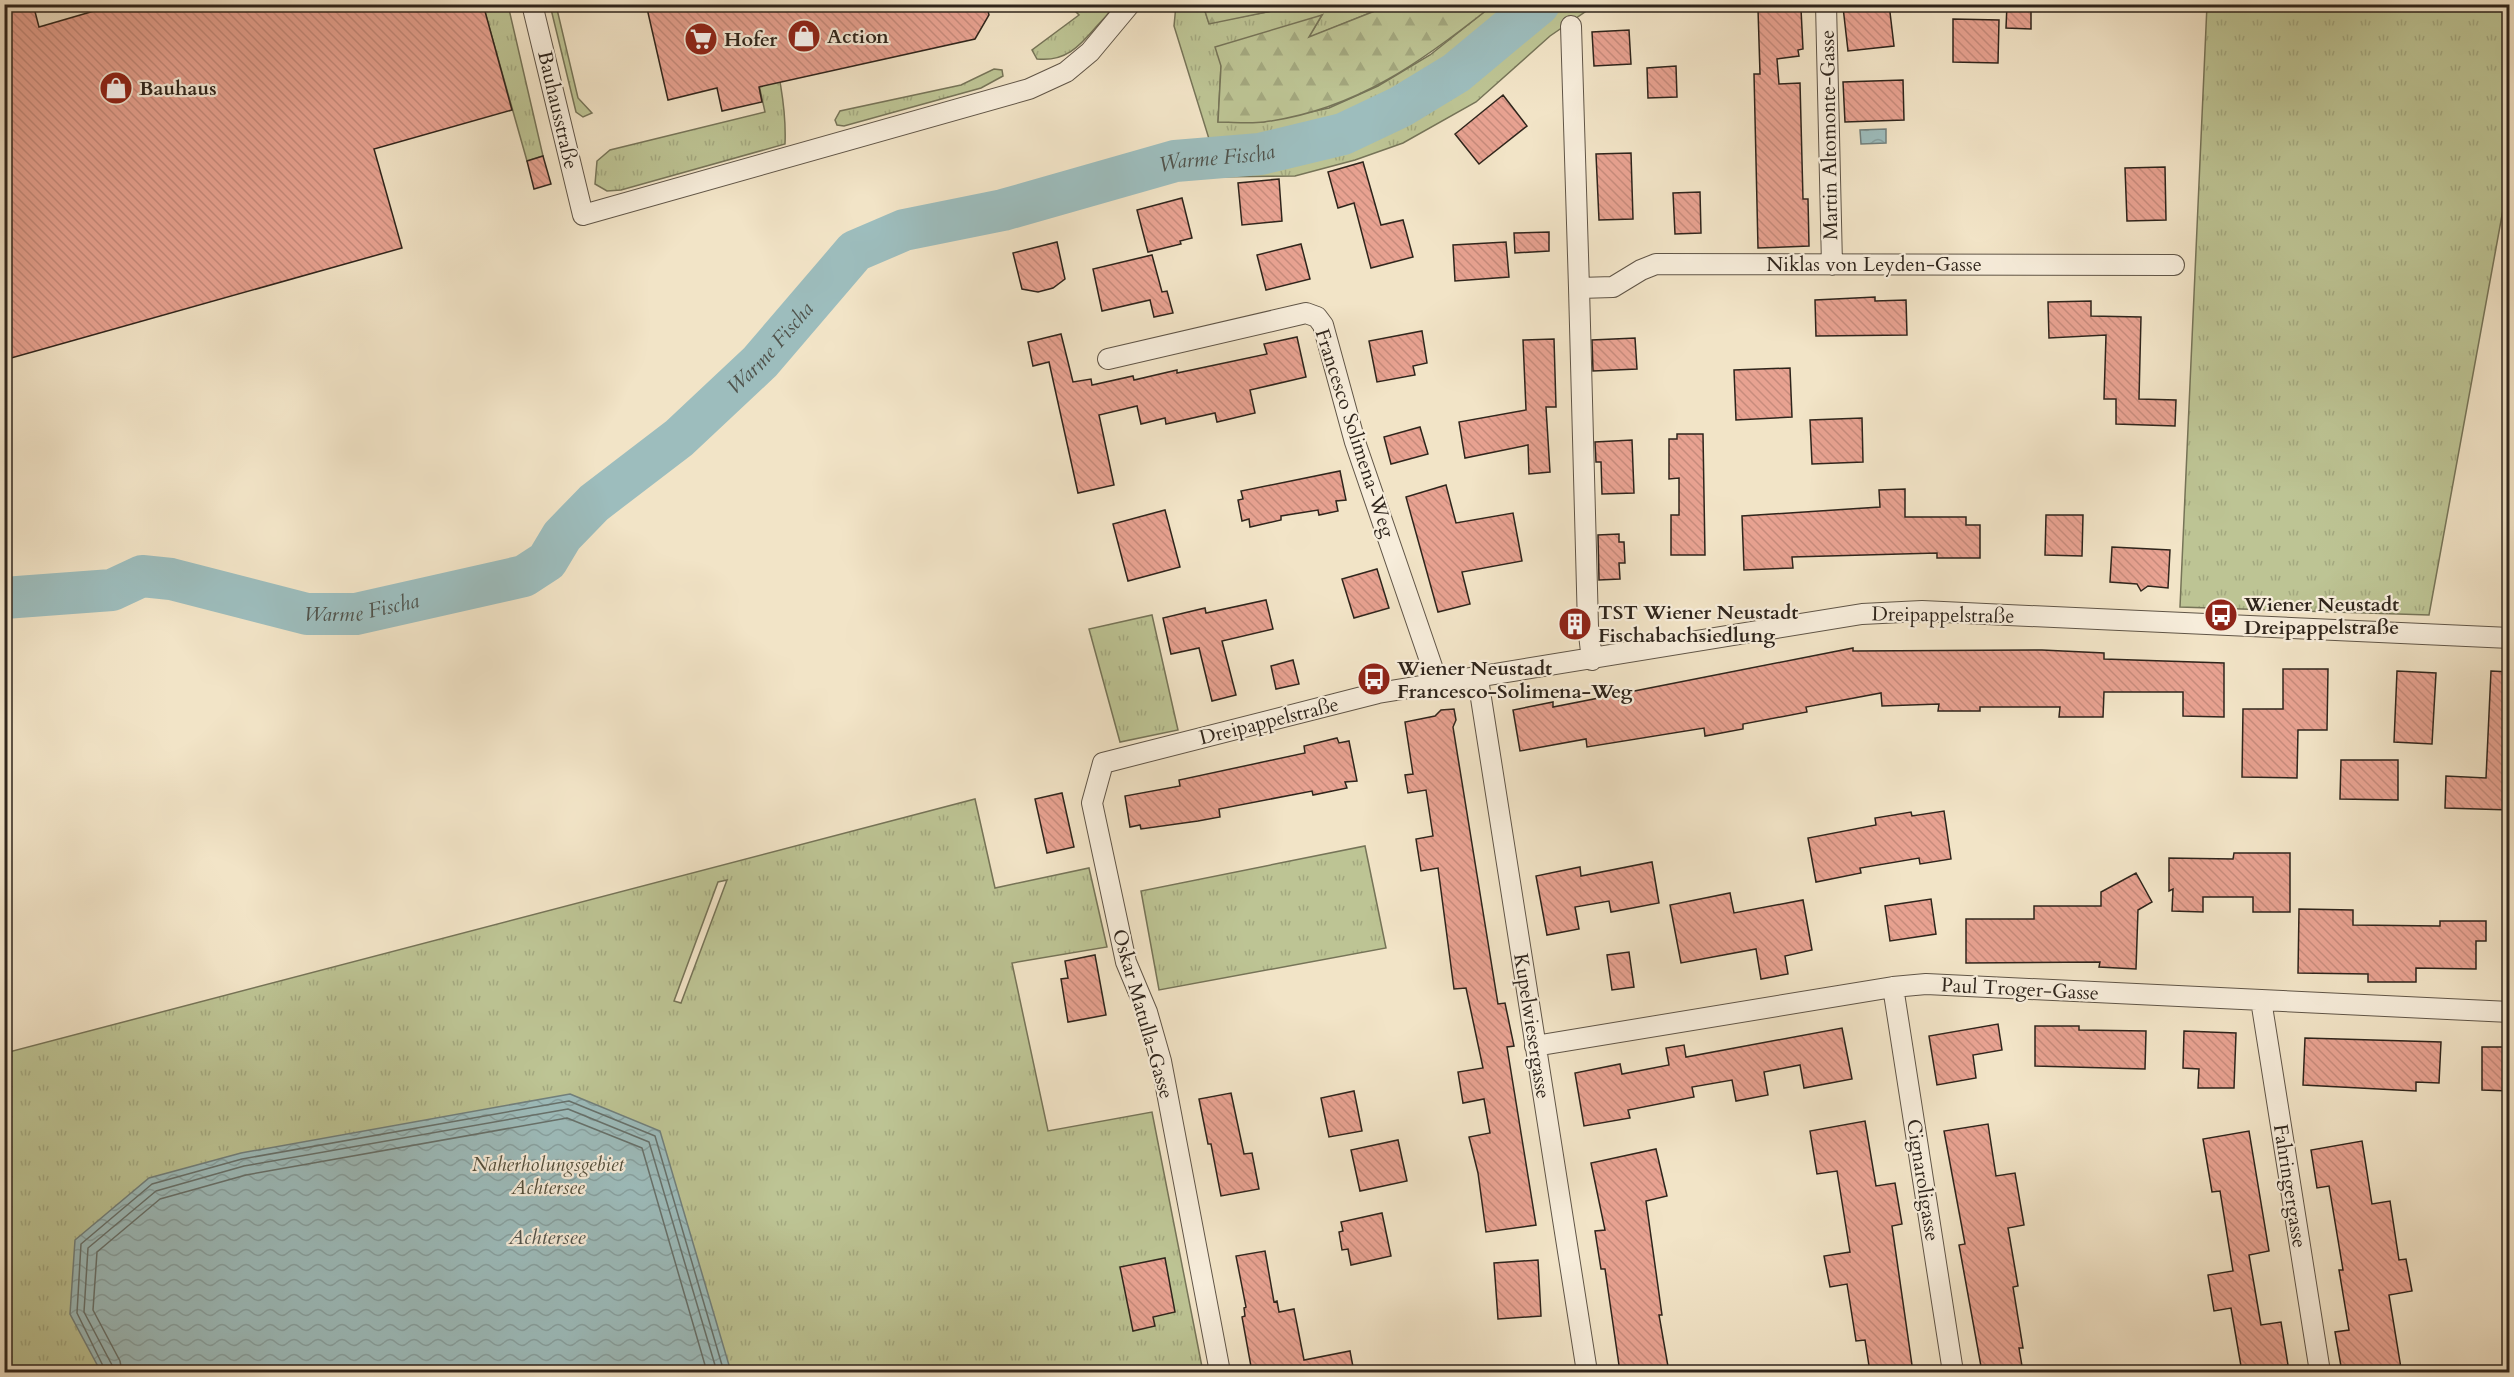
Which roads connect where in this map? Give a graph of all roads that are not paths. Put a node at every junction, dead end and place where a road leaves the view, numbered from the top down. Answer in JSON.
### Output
{"nodes":[{"id":1,"x":532,"y":4,"type":"edge"},
{"id":2,"x":1130,"y":4,"type":"edge"},
{"id":3,"x":1826,"y":4,"type":"edge"},
{"id":4,"x":1571,"y":26,"type":"dead end"},
{"id":5,"x":1832,"y":265,"type":"junction"},
{"id":6,"x":2174,"y":265,"type":"dead end"},
{"id":7,"x":1579,"y":288,"type":"junction"},
{"id":8,"x":1108,"y":359,"type":"dead end"},
{"id":9,"x":2510,"y":638,"type":"edge"},
{"id":10,"x":1592,"y":660,"type":"junction"},
{"id":11,"x":1478,"y":679,"type":"junction"},
{"id":12,"x":1438,"y":684,"type":"junction"},
{"id":13,"x":1103,"y":763,"type":"joint"},
{"id":14,"x":1893,"y":987,"type":"junction"},
{"id":15,"x":2261,"y":1000,"type":"junction"},
{"id":16,"x":2510,"y":1012,"type":"edge"},
{"id":17,"x":1535,"y":1046,"type":"junction"},
{"id":18,"x":1220,"y":1372,"type":"edge"},
{"id":19,"x":1587,"y":1372,"type":"edge"},
{"id":20,"x":1953,"y":1372,"type":"edge"},
{"id":21,"x":2320,"y":1372,"type":"edge"}],
"edges":[{"from":1,"to":2,"type":"street","name":"Bauhausstraße"},
{"from":3,"to":5,"type":"street","name":"Martin Altomonte-Gasse"},
{"from":4,"to":7,"type":"street"},
{"from":5,"to":6,"type":"street","name":"Niklas von Leyden-Gasse"},
{"from":5,"to":7,"type":"street","name":"Niklas von Leyden-Gasse"},
{"from":7,"to":10,"type":"street"},
{"from":8,"to":12,"type":"street","name":"Francesco Solimena-Weg"},
{"from":9,"to":10,"type":"street","name":"Dreipappelstraße"},
{"from":10,"to":11,"type":"street","name":"Dreipappelstraße"},
{"from":11,"to":12,"type":"street","name":"Dreipappelstraße"},
{"from":11,"to":17,"type":"street","name":"Kupelwiesergasse"},
{"from":12,"to":13,"type":"street","name":"Dreipappelstraße"},
{"from":13,"to":18,"type":"street","name":"Oskar Matulla-Gasse"},
{"from":14,"to":15,"type":"street","name":"Paul Troger-Gasse"},
{"from":14,"to":17,"type":"street","name":"Paul Troger-Gasse"},
{"from":14,"to":20,"type":"street","name":"Cignaroligasse"},
{"from":15,"to":16,"type":"street","name":"Paul Troger-Gasse"},
{"from":15,"to":21,"type":"street","name":"Fahringergasse"},
{"from":17,"to":19,"type":"street","name":"Kupelwiesergasse"}]}
